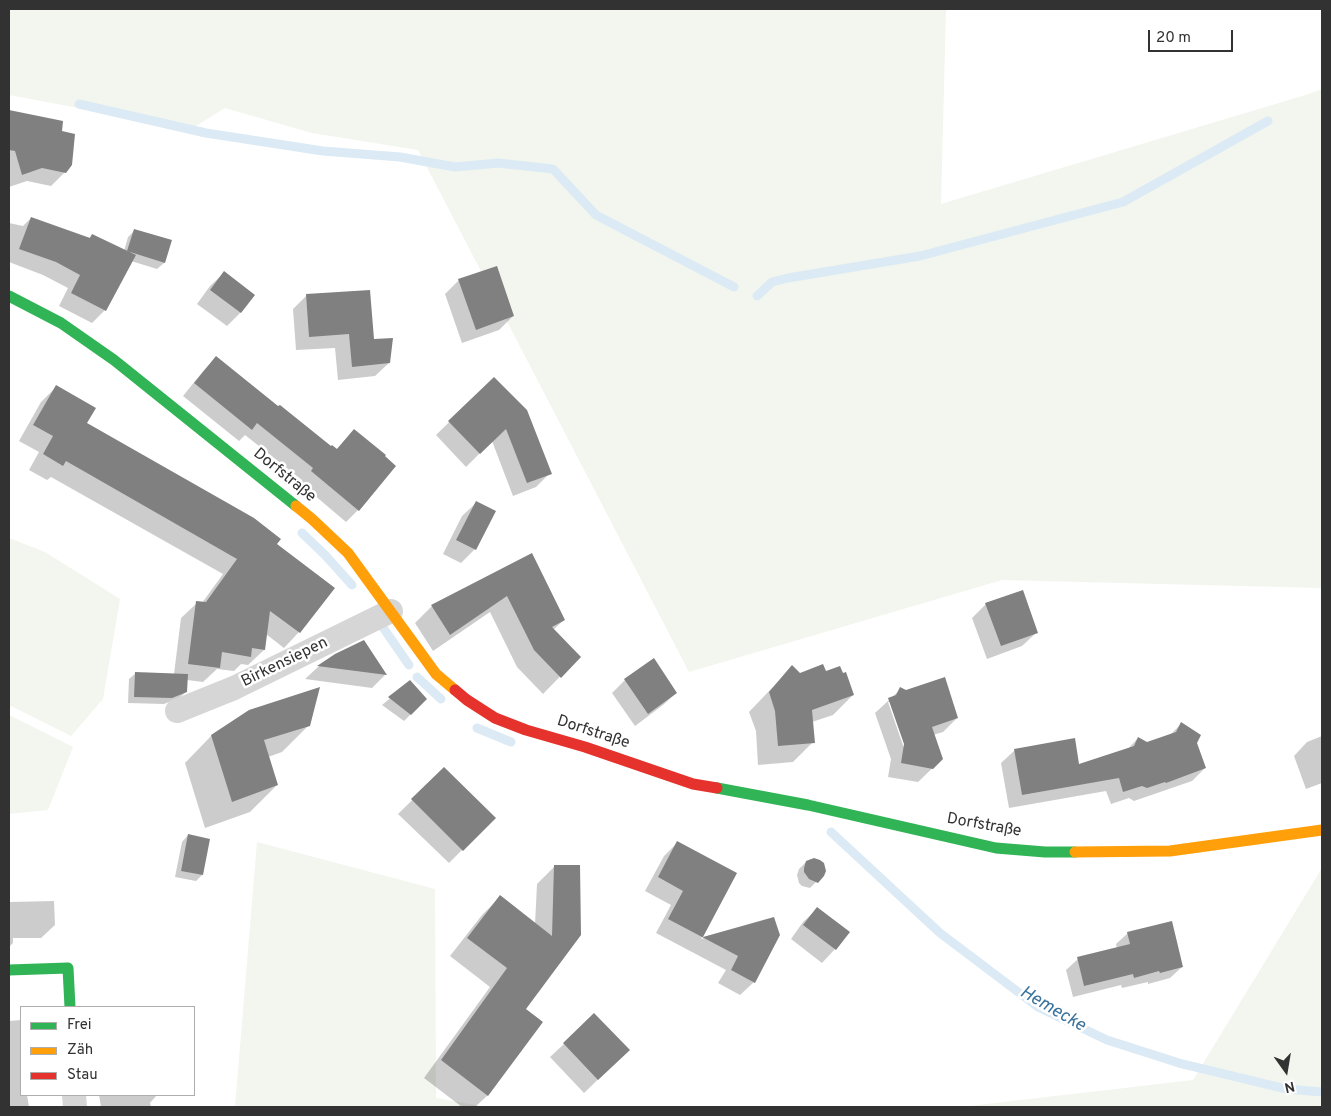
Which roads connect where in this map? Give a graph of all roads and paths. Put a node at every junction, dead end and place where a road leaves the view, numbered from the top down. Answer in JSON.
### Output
{"nodes":[{"id":1,"x":9,"y":296,"type":"edge"},
{"id":2,"x":390,"y":610,"type":"junction"},
{"id":3,"x":177,"y":711,"type":"dead end"},
{"id":4,"x":1322,"y":830,"type":"edge"},
{"id":5,"x":9,"y":970,"type":"edge"},
{"id":6,"x":70,"y":1006,"type":"edge"}],
"edges":[{"from":1,"to":2,"type":"street","name":"Dorfstraße"},
{"from":2,"to":3,"type":"street","name":"Birkensiepen"},
{"from":2,"to":4,"type":"street","name":"Dorfstraße"},
{"from":5,"to":6,"type":"street"}]}
